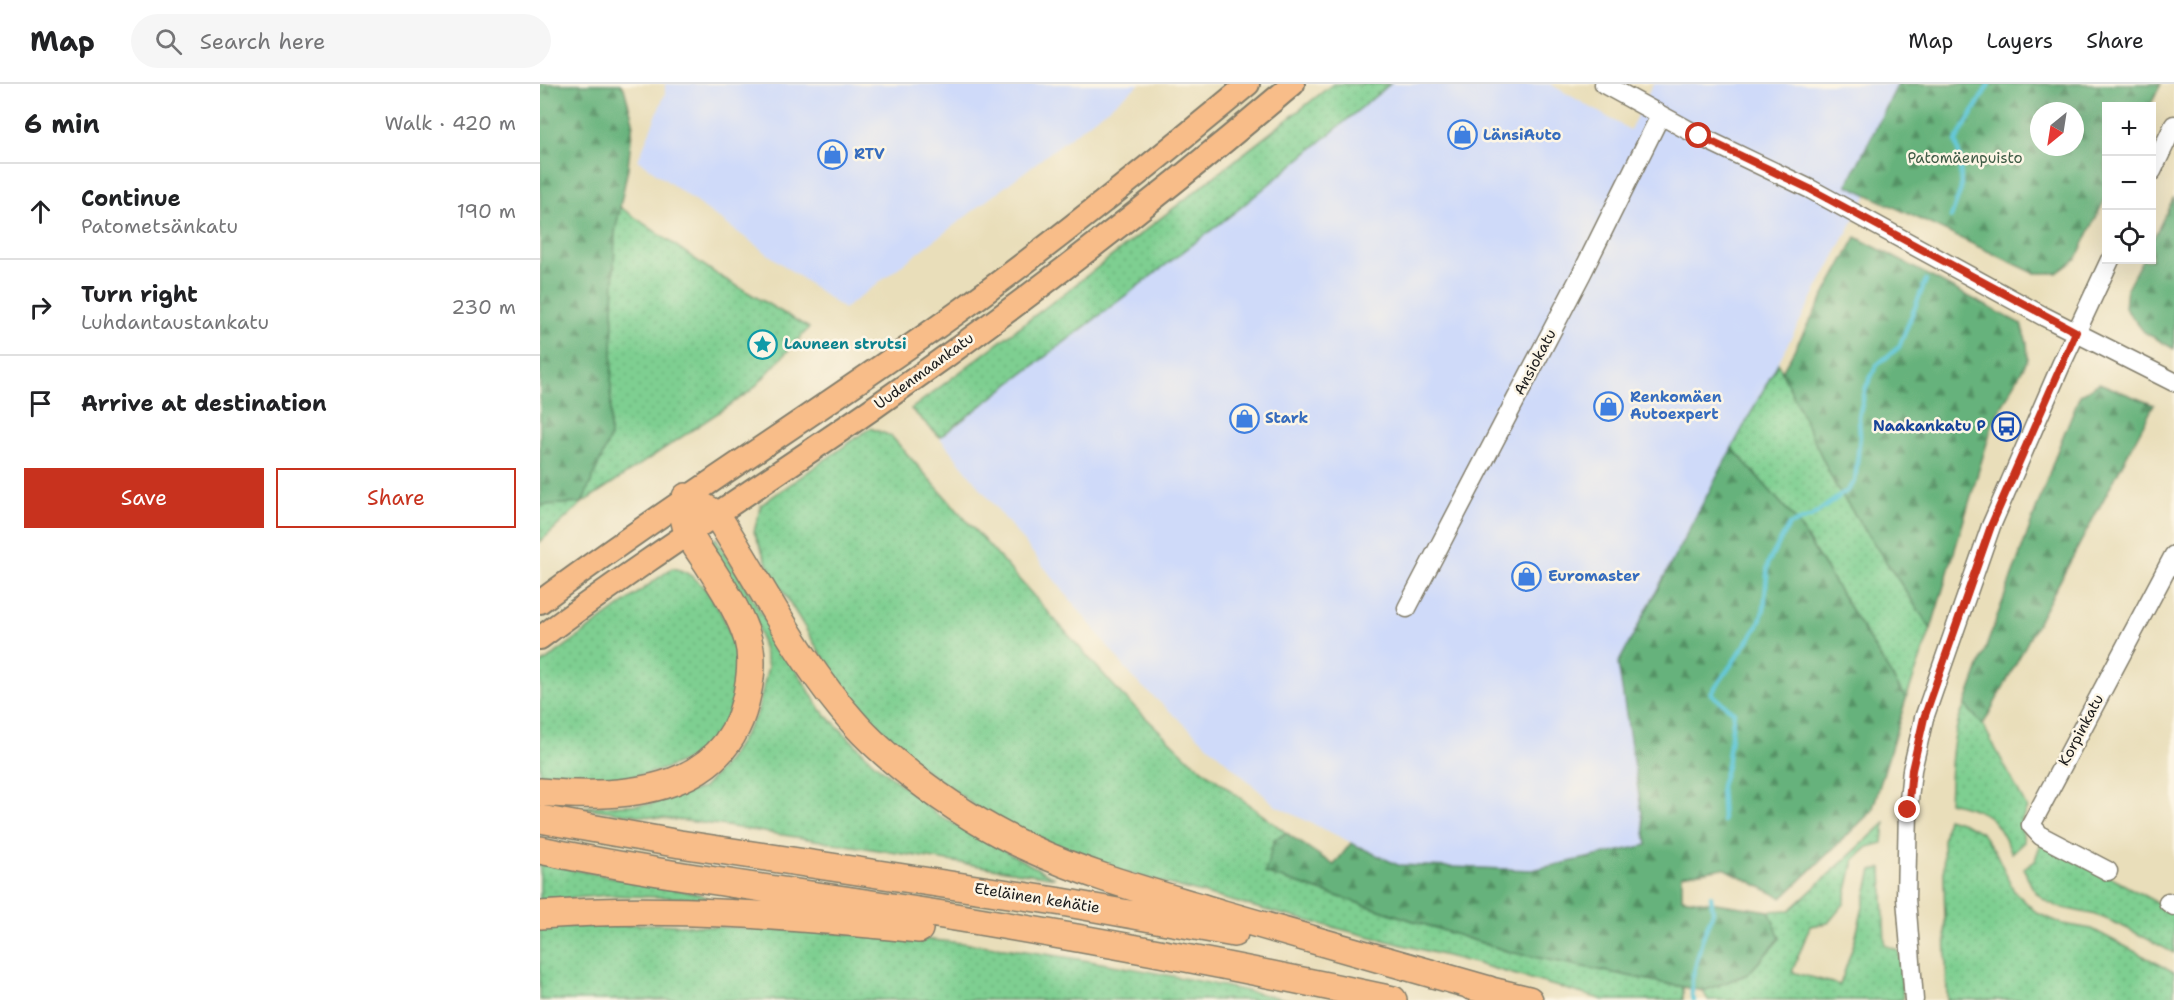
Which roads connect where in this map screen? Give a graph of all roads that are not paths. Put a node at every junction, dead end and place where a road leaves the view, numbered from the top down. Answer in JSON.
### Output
{"nodes":[{"id":1,"x":1248,"y":84,"type":"edge"},
{"id":2,"x":1293,"y":84,"type":"edge"},
{"id":3,"x":1604,"y":84,"type":"edge"},
{"id":4,"x":1660,"y":116,"type":"junction"},
{"id":5,"x":2174,"y":125,"type":"edge"},
{"id":6,"x":2156,"y":161,"type":"edge"},
{"id":7,"x":2108,"y":264,"type":"edge"},
{"id":8,"x":2076,"y":332,"type":"junction"},
{"id":9,"x":2174,"y":382,"type":"edge"},
{"id":10,"x":686,"y":497,"type":"junction"},
{"id":11,"x":716,"y":514,"type":"junction"},
{"id":12,"x":688,"y":532,"type":"junction"},
{"id":13,"x":2174,"y":555,"type":"edge"},
{"id":14,"x":540,"y":602,"type":"edge"},
{"id":15,"x":1407,"y":608,"type":"dead end"},
{"id":16,"x":540,"y":638,"type":"edge"},
{"id":17,"x":540,"y":792,"type":"edge"},
{"id":18,"x":540,"y":819,"type":"edge"},
{"id":19,"x":540,"y":850,"type":"edge"},
{"id":20,"x":2108,"y":871,"type":"dead end"},
{"id":21,"x":540,"y":915,"type":"edge"},
{"id":22,"x":1489,"y":990,"type":"junction"},
{"id":23,"x":1364,"y":1000,"type":"edge"},
{"id":24,"x":1393,"y":1000,"type":"edge"},
{"id":25,"x":1529,"y":1000,"type":"edge"},
{"id":26,"x":1914,"y":1000,"type":"edge"}],
"edges":[{"from":1,"to":10,"type":"main road","name":"Uudenmaankatu"},
{"from":2,"to":11,"type":"main road","name":"Uudenmaankatu"},
{"from":3,"to":4,"type":"street"},
{"from":4,"to":8,"type":"street"},
{"from":4,"to":15,"type":"street","name":"Ansiokatu"},
{"from":5,"to":6,"type":"street"},
{"from":7,"to":8,"type":"street"},
{"from":8,"to":9,"type":"street"},
{"from":8,"to":26,"type":"street"},
{"from":10,"to":11,"type":"highway"},
{"from":10,"to":12,"type":"highway"},
{"from":10,"to":14,"type":"main road","name":"Uudenmaankatu"},
{"from":11,"to":12,"type":"main road","name":"Uudenmaankatu"},
{"from":11,"to":22,"type":"highway"},
{"from":12,"to":16,"type":"main road","name":"Uudenmaankatu"},
{"from":12,"to":17,"type":"highway"},
{"from":13,"to":20,"type":"street","name":"Korpinkatu"},
{"from":18,"to":22,"type":"highway","name":"Eteläinen kehätie"},
{"from":19,"to":24,"type":"highway"},
{"from":21,"to":23,"type":"highway"},
{"from":22,"to":25,"type":"highway","name":"Eteläinen kehätie"}]}
